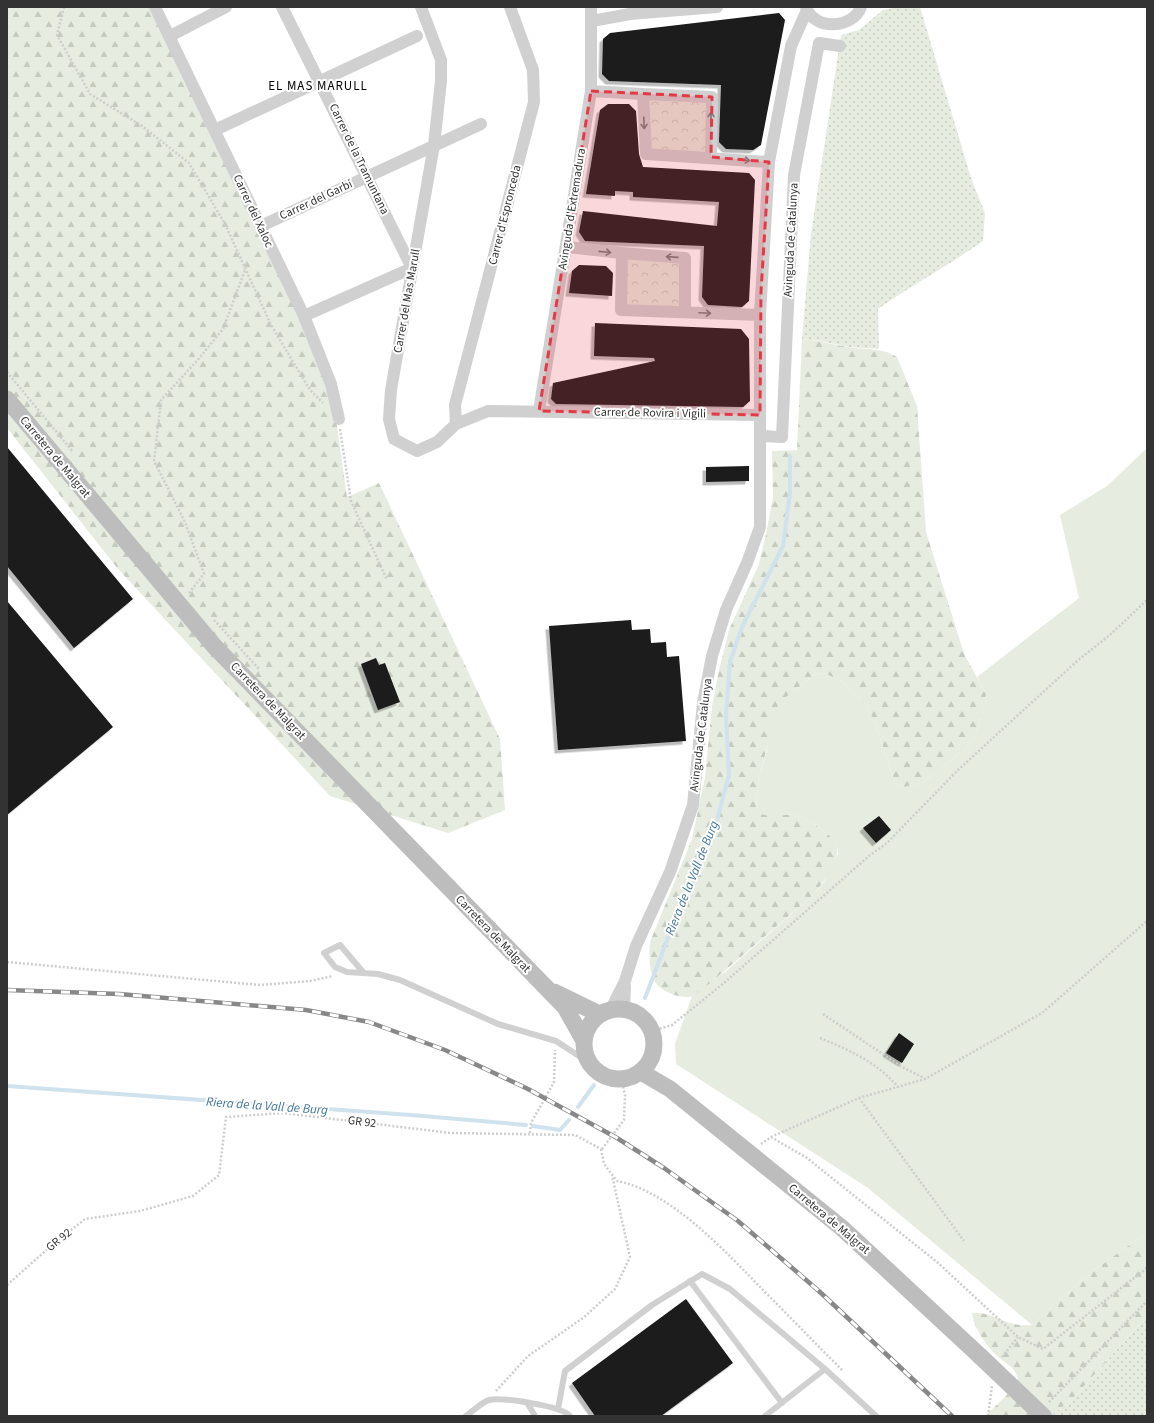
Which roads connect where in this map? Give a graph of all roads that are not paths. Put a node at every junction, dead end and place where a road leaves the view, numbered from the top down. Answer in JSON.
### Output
{"nodes":[{"id":1,"x":155,"y":7,"type":"edge"},
{"id":2,"x":226,"y":7,"type":"edge"},
{"id":3,"x":282,"y":7,"type":"edge"},
{"id":4,"x":421,"y":7,"type":"edge"},
{"id":5,"x":510,"y":7,"type":"edge"},
{"id":6,"x":592,"y":7,"type":"edge"},
{"id":7,"x":717,"y":7,"type":"edge"},
{"id":8,"x":861,"y":7,"type":"edge"},
{"id":9,"x":807,"y":8,"type":"edge"},
{"id":10,"x":628,"y":11,"type":"edge"},
{"id":11,"x":592,"y":21,"type":"junction"},
{"id":12,"x":170,"y":36,"type":"junction"},
{"id":13,"x":417,"y":36,"type":"dead end"},
{"id":14,"x":840,"y":46,"type":"dead end"},
{"id":15,"x":320,"y":82,"type":"junction"},
{"id":16,"x":591,"y":91,"type":"junction"},
{"id":17,"x":643,"y":94,"type":"junction"},
{"id":18,"x":481,"y":124,"type":"dead end"},
{"id":19,"x":215,"y":130,"type":"junction"},
{"id":20,"x":434,"y":145,"type":"junction"},
{"id":21,"x":711,"y":157,"type":"junction"},
{"id":22,"x":769,"y":162,"type":"junction"},
{"id":23,"x":367,"y":176,"type":"junction"},
{"id":24,"x":260,"y":226,"type":"junction"},
{"id":25,"x":567,"y":247,"type":"junction"},
{"id":26,"x":622,"y":253,"type":"junction"},
{"id":27,"x":412,"y":268,"type":"junction"},
{"id":28,"x":685,"y":312,"type":"junction"},
{"id":29,"x":760,"y":315,"type":"junction"},
{"id":30,"x":304,"y":316,"type":"junction"},
{"id":31,"x":7,"y":399,"type":"edge"},
{"id":32,"x":539,"y":411,"type":"junction"},
{"id":33,"x":760,"y":415,"type":"junction"},
{"id":34,"x":339,"y":419,"type":"road end"},
{"id":35,"x":456,"y":424,"type":"junction"},
{"id":36,"x":760,"y":436,"type":"junction"},
{"id":37,"x":363,"y":972,"type":"junction"},
{"id":38,"x":546,"y":987,"type":"junction"},
{"id":39,"x":612,"y":1010,"type":"junction"},
{"id":40,"x":583,"y":1039,"type":"junction"},
{"id":41,"x":652,"y":1057,"type":"junction"},
{"id":42,"x":588,"y":1062,"type":"junction"},
{"id":43,"x":641,"y":1072,"type":"junction"},
{"id":44,"x":670,"y":1089,"type":"junction"},
{"id":45,"x":690,"y":1282,"type":"junction"},
{"id":46,"x":825,"y":1369,"type":"junction"},
{"id":47,"x":782,"y":1403,"type":"junction"},
{"id":48,"x":528,"y":1404,"type":"junction"},
{"id":49,"x":558,"y":1409,"type":"junction"},
{"id":50,"x":1044,"y":1411,"type":"edge"},
{"id":51,"x":466,"y":1416,"type":"edge"},
{"id":52,"x":535,"y":1416,"type":"edge"},
{"id":53,"x":570,"y":1416,"type":"edge"},
{"id":54,"x":765,"y":1416,"type":"edge"},
{"id":55,"x":876,"y":1416,"type":"edge"}],
"edges":[{"from":1,"to":12,"type":"street","name":"Carrer del Xaloc"},
{"from":2,"to":12,"type":"street"},
{"from":3,"to":15,"type":"street","name":"Carrer de la Tramuntana"},
{"from":4,"to":20,"type":"street","name":"Carrer del Mas Marull"},
{"from":5,"to":35,"type":"street","name":"Carrer d'Espronceda"},
{"from":6,"to":11,"type":"street","name":"Avinguda d'Extremadura"},
{"from":7,"to":10,"type":"street"},
{"from":8,"to":9,"type":"street"},
{"from":9,"to":22,"type":"street","name":"Avinguda de Catalunya"},
{"from":10,"to":11,"type":"street"},
{"from":11,"to":16,"type":"street","name":"Avinguda d'Extremadura"},
{"from":12,"to":19,"type":"street","name":"Carrer del Xaloc"},
{"from":13,"to":15,"type":"street"},
{"from":14,"to":36,"type":"street","name":"Avinguda de Catalunya"},
{"from":15,"to":19,"type":"street"},
{"from":15,"to":23,"type":"street","name":"Carrer de la Tramuntana"},
{"from":16,"to":17,"type":"street"},
{"from":16,"to":25,"type":"street","name":"Avinguda d'Extremadura"},
{"from":17,"to":21,"type":"street","one_way":true},
{"from":21,"to":17,"type":"street","one_way":true},
{"from":18,"to":20,"type":"street","name":"Carrer del Garbí"},
{"from":19,"to":24,"type":"street","name":"Carrer del Xaloc"},
{"from":20,"to":23,"type":"street","name":"Carrer del Garbí"},
{"from":20,"to":27,"type":"street","name":"Carrer del Mas Marull"},
{"from":21,"to":22,"type":"street","one_way":true},
{"from":22,"to":29,"type":"street","name":"Avinguda de Catalunya"},
{"from":23,"to":24,"type":"street","name":"Carrer del Garbí"},
{"from":23,"to":27,"type":"street","name":"Carrer de la Tramuntana"},
{"from":24,"to":30,"type":"street","name":"Carrer del Xaloc"},
{"from":25,"to":26,"type":"street","one_way":true},
{"from":25,"to":32,"type":"street","name":"Avinguda d'Extremadura"},
{"from":28,"to":26,"type":"street","one_way":true},
{"from":26,"to":28,"type":"street"},
{"from":27,"to":30,"type":"street"},
{"from":27,"to":35,"type":"street","name":"Carrer del Mas Marull"},
{"from":28,"to":29,"type":"street","one_way":true},
{"from":29,"to":33,"type":"street","name":"Avinguda de Catalunya"},
{"from":30,"to":34,"type":"street","name":"Carrer del Xaloc"},
{"from":31,"to":38,"type":"street","name":"Carretera de Malgrat"},
{"from":32,"to":33,"type":"street","name":"Carrer de Rovira i Vigili"},
{"from":32,"to":35,"type":"street","name":"Carrer del Mas Marull"},
{"from":33,"to":36,"type":"street","name":"Avinguda de Catalunya"},
{"from":36,"to":39,"type":"street","name":"Avinguda de Catalunya"},
{"from":37,"to":37,"type":"lane"},
{"from":37,"to":42,"type":"lane"},
{"from":38,"to":39,"type":"street","name":"Carretera de Malgrat"},
{"from":38,"to":40,"type":"street","name":"Carretera de Malgrat"},
{"from":39,"to":40,"type":"street"},
{"from":39,"to":41,"type":"street"},
{"from":40,"to":42,"type":"street"},
{"from":41,"to":43,"type":"street"},
{"from":41,"to":44,"type":"street","name":"Carretera de Malgrat"},
{"from":42,"to":43,"type":"street"},
{"from":43,"to":44,"type":"street","name":"Carretera de Malgrat"},
{"from":44,"to":50,"type":"street","name":"Carretera de Malgrat","bridge":true},
{"from":45,"to":46,"type":"lane"},
{"from":45,"to":47,"type":"lane"},
{"from":45,"to":49,"type":"lane"},
{"from":46,"to":47,"type":"lane"},
{"from":46,"to":55,"type":"lane"},
{"from":47,"to":54,"type":"lane"},
{"from":48,"to":49,"type":"lane"},
{"from":48,"to":51,"type":"lane"},
{"from":48,"to":52,"type":"lane"},
{"from":49,"to":53,"type":"lane"}]}
